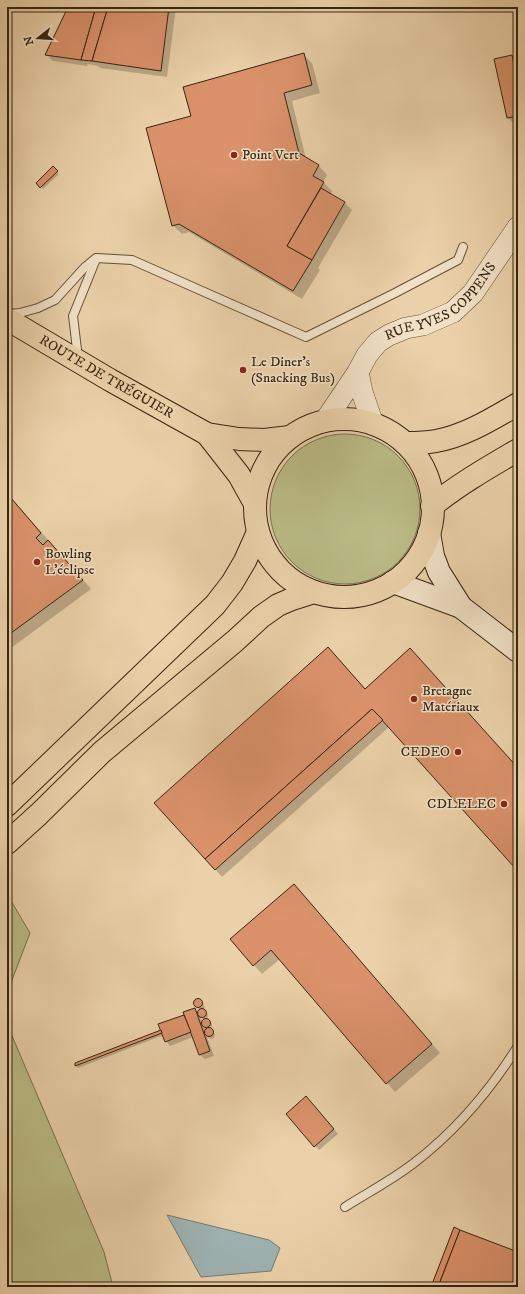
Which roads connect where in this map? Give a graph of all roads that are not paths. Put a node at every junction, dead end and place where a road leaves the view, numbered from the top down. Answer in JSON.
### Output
{"nodes":[{"id":1,"x":518,"y":227,"type":"edge"},
{"id":2,"x":463,"y":247,"type":"dead end"},
{"id":3,"x":96,"y":258,"type":"junction"},
{"id":4,"x":7,"y":314,"type":"edge"},
{"id":5,"x":7,"y":319,"type":"edge"},
{"id":6,"x":79,"y":361,"type":"junction"},
{"id":7,"x":358,"y":372,"type":"junction"},
{"id":8,"x":518,"y":404,"type":"edge"},
{"id":9,"x":325,"y":421,"type":"junction"},
{"id":10,"x":373,"y":424,"type":"junction"},
{"id":11,"x":207,"y":434,"type":"junction"},
{"id":12,"x":290,"y":437,"type":"junction"},
{"id":13,"x":405,"y":443,"type":"junction"},
{"id":14,"x":518,"y":450,"type":"edge"},
{"id":15,"x":255,"y":504,"type":"junction"},
{"id":16,"x":432,"y":506,"type":"junction"},
{"id":17,"x":258,"y":532,"type":"junction"},
{"id":18,"x":429,"y":533,"type":"junction"},
{"id":19,"x":393,"y":582,"type":"junction"},
{"id":20,"x":314,"y":592,"type":"junction"},
{"id":21,"x":461,"y":607,"type":"junction"},
{"id":22,"x":518,"y":651,"type":"edge"},
{"id":23,"x":7,"y":805,"type":"edge"},
{"id":24,"x":7,"y":843,"type":"edge"},
{"id":25,"x":518,"y":1046,"type":"edge"},
{"id":26,"x":344,"y":1207,"type":"dead end"}],
"edges":[{"from":1,"to":7,"type":"street","name":"RUE YVES COPPENS"},
{"from":2,"to":3,"type":"lane"},
{"from":3,"to":4,"type":"lane"},
{"from":3,"to":6,"type":"lane"},
{"from":5,"to":6,"type":"main road","name":"ROUTE DE TRÉGUIER"},
{"from":6,"to":11,"type":"main road","name":"ROUTE DE TRÉGUIER"},
{"from":7,"to":9,"type":"street","name":"RUE YVES COPPENS"},
{"from":7,"to":10,"type":"street"},
{"from":8,"to":13,"type":"main road"},
{"from":9,"to":10,"type":"main road"},
{"from":9,"to":12,"type":"main road"},
{"from":10,"to":13,"type":"main road"},
{"from":11,"to":12,"type":"main road"},
{"from":11,"to":15,"type":"main road"},
{"from":12,"to":15,"type":"main road"},
{"from":13,"to":16,"type":"main road"},
{"from":14,"to":16,"type":"main road"},
{"from":15,"to":17,"type":"main road"},
{"from":16,"to":18,"type":"main road"},
{"from":17,"to":20,"type":"main road"},
{"from":17,"to":23,"type":"main road"},
{"from":18,"to":19,"type":"main road"},
{"from":18,"to":21,"type":"main road"},
{"from":19,"to":20,"type":"main road"},
{"from":19,"to":21,"type":"main road"},
{"from":20,"to":24,"type":"main road"},
{"from":21,"to":22,"type":"main road"},
{"from":25,"to":26,"type":"lane"}]}
